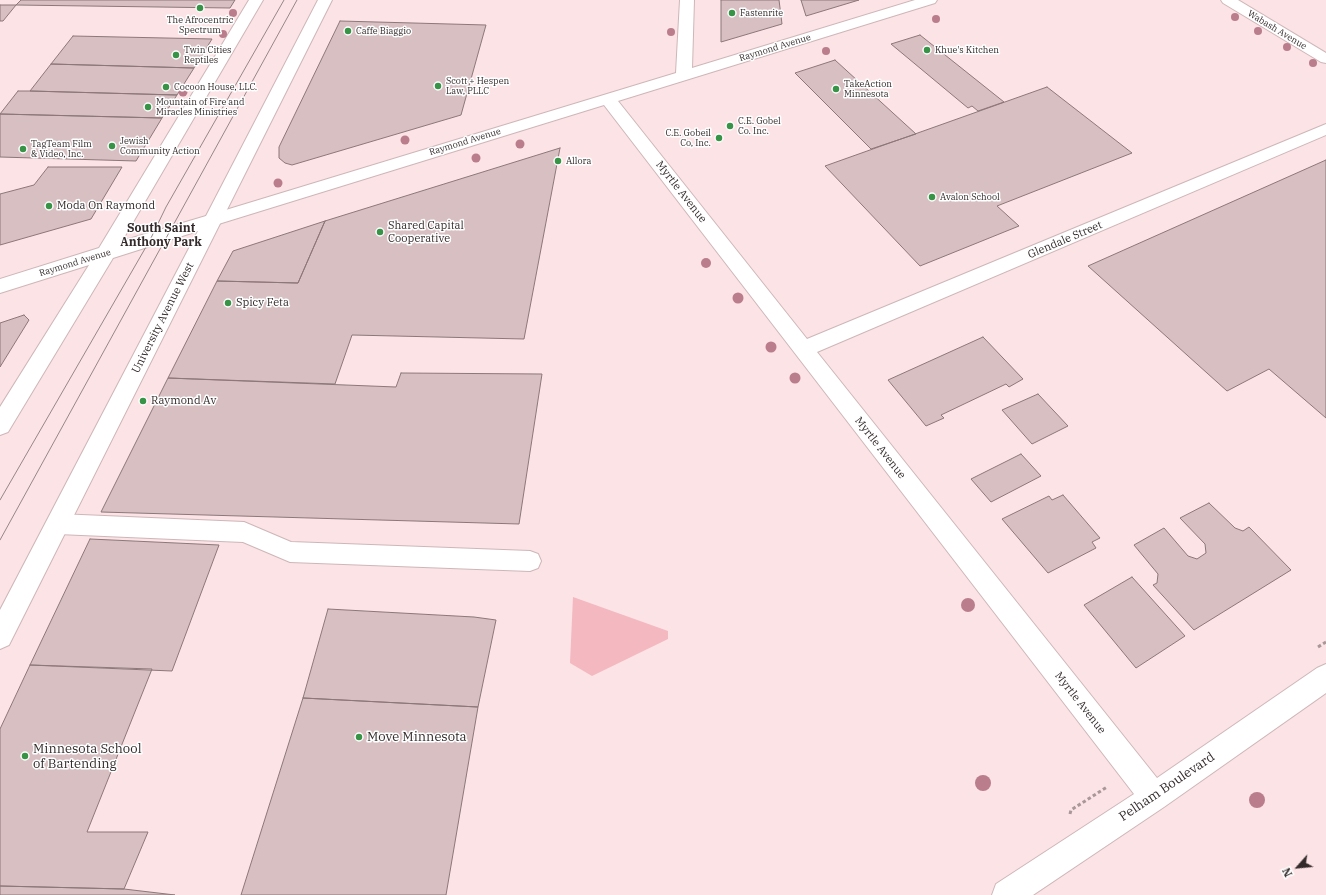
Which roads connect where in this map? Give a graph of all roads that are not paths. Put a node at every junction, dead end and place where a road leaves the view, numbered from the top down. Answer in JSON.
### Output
{"nodes":[{"id":1,"x":256,"y":0,"type":"edge"},
{"id":2,"x":325,"y":0,"type":"edge"},
{"id":3,"x":687,"y":0,"type":"edge"},
{"id":4,"x":930,"y":0,"type":"edge"},
{"id":5,"x":1228,"y":0,"type":"edge"},
{"id":6,"x":1326,"y":59,"type":"edge"},
{"id":7,"x":684,"y":75,"type":"junction"},
{"id":8,"x":608,"y":98,"type":"junction"},
{"id":9,"x":1326,"y":129,"type":"edge"},
{"id":10,"x":212,"y":220,"type":"junction"},
{"id":11,"x":106,"y":253,"type":"junction"},
{"id":12,"x":0,"y":286,"type":"edge"},
{"id":13,"x":803,"y":349,"type":"junction"},
{"id":14,"x":0,"y":426,"type":"edge"},
{"id":15,"x":58,"y":524,"type":"junction"},
{"id":16,"x":530,"y":561,"type":"dead end"},
{"id":17,"x":0,"y":636,"type":"edge"},
{"id":18,"x":1326,"y":677,"type":"edge"},
{"id":19,"x":1154,"y":797,"type":"junction"},
{"id":20,"x":1007,"y":895,"type":"edge"}],
"edges":[{"from":1,"to":11,"type":"street"},
{"from":2,"to":10,"type":"street","name":"University Avenue West"},
{"from":3,"to":7,"type":"street"},
{"from":4,"to":7,"type":"street","name":"Raymond Avenue"},
{"from":5,"to":6,"type":"street","name":"Wabash Avenue"},
{"from":7,"to":8,"type":"street","name":"Raymond Avenue"},
{"from":8,"to":10,"type":"street","name":"Raymond Avenue"},
{"from":8,"to":13,"type":"street","name":"Myrtle Avenue"},
{"from":9,"to":13,"type":"street","name":"Glendale Street"},
{"from":10,"to":11,"type":"street","name":"Raymond Avenue"},
{"from":10,"to":15,"type":"street","name":"University Avenue West"},
{"from":11,"to":12,"type":"street","name":"Raymond Avenue"},
{"from":11,"to":14,"type":"street"},
{"from":13,"to":19,"type":"street","name":"Myrtle Avenue"},
{"from":15,"to":16,"type":"lane"},
{"from":15,"to":17,"type":"street","name":"University Avenue West"},
{"from":18,"to":19,"type":"street","name":"Pelham Boulevard"},
{"from":19,"to":20,"type":"street","name":"Pelham Boulevard"}]}
